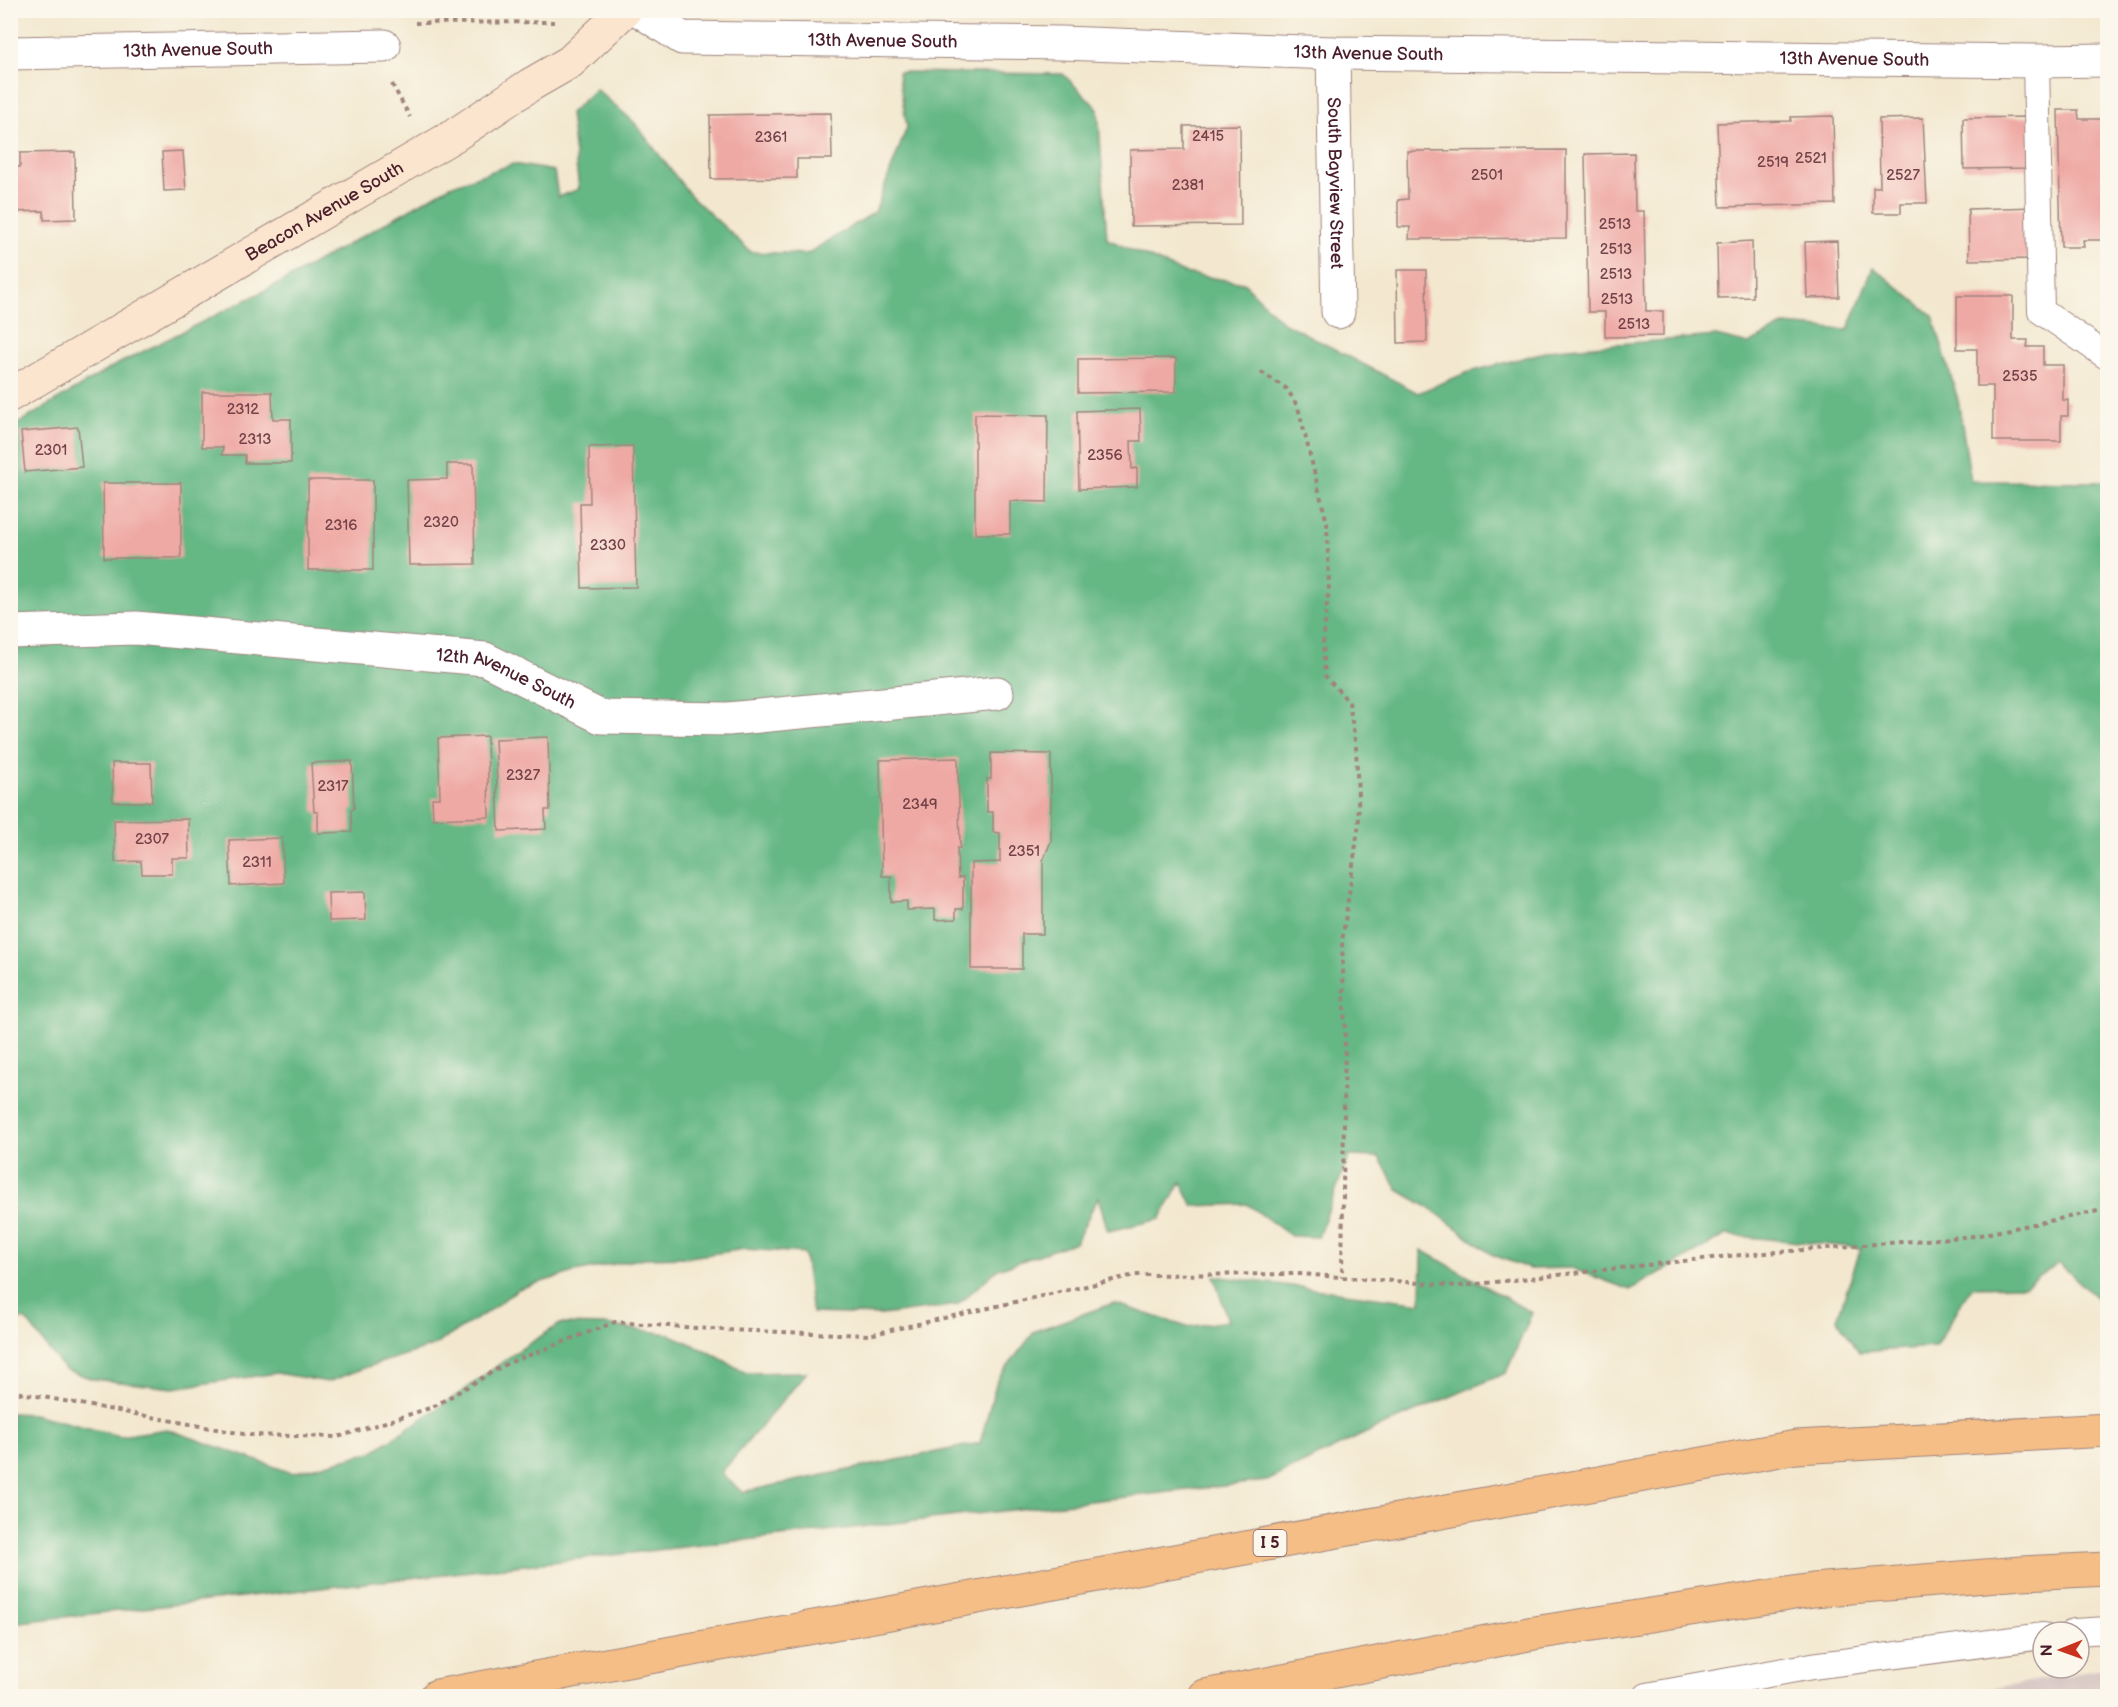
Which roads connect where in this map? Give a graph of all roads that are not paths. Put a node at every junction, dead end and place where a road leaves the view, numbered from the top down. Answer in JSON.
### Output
{"nodes":[{"id":1,"x":626,"y":10,"type":"edge"},
{"id":2,"x":639,"y":10,"type":"edge"},
{"id":3,"x":394,"y":35,"type":"road end"},
{"id":4,"x":10,"y":53,"type":"edge"},
{"id":5,"x":1333,"y":54,"type":"junction"},
{"id":6,"x":2108,"y":60,"type":"edge"},
{"id":7,"x":2036,"y":61,"type":"junction"},
{"id":8,"x":1338,"y":312,"type":"dead end"},
{"id":9,"x":2108,"y":357,"type":"edge"},
{"id":10,"x":10,"y":395,"type":"edge"},
{"id":11,"x":10,"y":632,"type":"edge"},
{"id":12,"x":997,"y":693,"type":"dead end"},
{"id":13,"x":2108,"y":1430,"type":"edge"},
{"id":14,"x":2108,"y":1569,"type":"edge"},
{"id":15,"x":2022,"y":1573,"type":"junction"},
{"id":16,"x":2108,"y":1576,"type":"edge"},
{"id":17,"x":2108,"y":1630,"type":"edge"},
{"id":18,"x":2091,"y":1631,"type":"edge"},
{"id":19,"x":2031,"y":1638,"type":"edge"},
{"id":20,"x":437,"y":1696,"type":"edge"},
{"id":21,"x":1205,"y":1696,"type":"edge"},
{"id":22,"x":1647,"y":1696,"type":"edge"}],
"edges":[{"from":1,"to":10,"type":"main road","name":"Beacon Avenue South"},
{"from":2,"to":5,"type":"street","name":"13th Avenue South"},
{"from":3,"to":4,"type":"street","name":"13th Avenue South"},
{"from":5,"to":7,"type":"street","name":"13th Avenue South"},
{"from":5,"to":8,"type":"street","name":"South Bayview Street"},
{"from":6,"to":7,"type":"street","name":"13th Avenue South"},
{"from":7,"to":9,"type":"lane"},
{"from":11,"to":12,"type":"street","name":"12th Avenue South"},
{"from":13,"to":20,"type":"highway","number":"I 5"},
{"from":14,"to":15,"type":"highway"},
{"from":15,"to":16,"type":"highway"},
{"from":15,"to":21,"type":"highway"},
{"from":17,"to":18,"type":"lane"},
{"from":19,"to":22,"type":"lane"}]}
